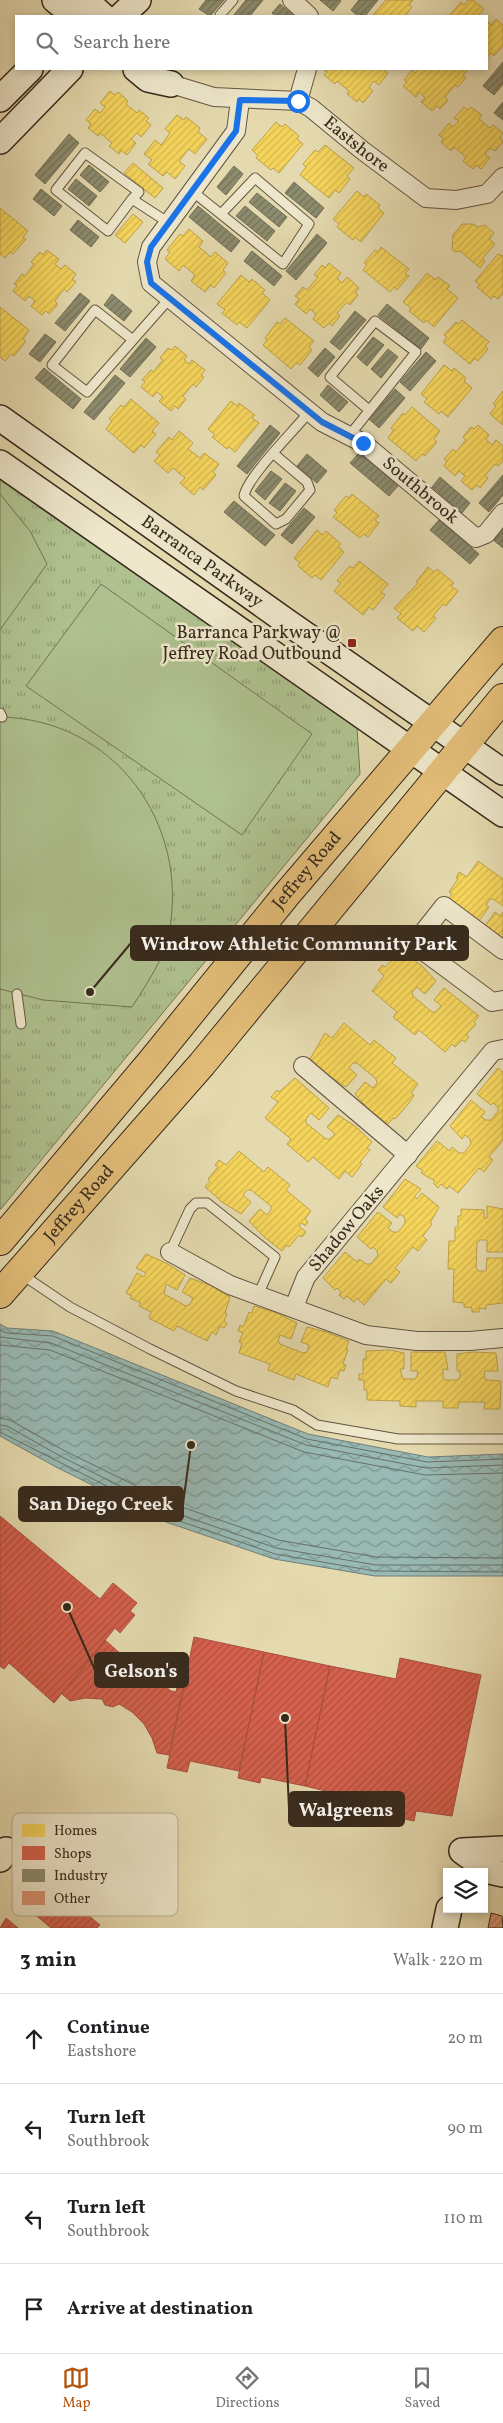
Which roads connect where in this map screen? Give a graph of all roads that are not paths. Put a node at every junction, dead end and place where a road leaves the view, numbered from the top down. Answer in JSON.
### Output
{"nodes":[{"id":1,"x":55,"y":0,"type":"edge"},
{"id":2,"x":138,"y":0,"type":"edge"},
{"id":3,"x":233,"y":0,"type":"edge"},
{"id":4,"x":292,"y":0,"type":"edge"},
{"id":5,"x":89,"y":9,"type":"edge"},
{"id":6,"x":122,"y":15,"type":"edge"},
{"id":7,"x":221,"y":15,"type":"edge"},
{"id":8,"x":309,"y":15,"type":"edge"},
{"id":9,"x":29,"y":70,"type":"edge"},
{"id":10,"x":69,"y":70,"type":"edge"},
{"id":11,"x":137,"y":70,"type":"edge"},
{"id":12,"x":306,"y":70,"type":"edge"},
{"id":13,"x":167,"y":76,"type":"edge"},
{"id":14,"x":0,"y":99,"type":"edge"},
{"id":15,"x":240,"y":100,"type":"junction"},
{"id":16,"x":298,"y":101,"type":"junction"},
{"id":17,"x":0,"y":141,"type":"edge"},
{"id":18,"x":503,"y":177,"type":"edge"},
{"id":19,"x":192,"y":191,"type":"junction"},
{"id":20,"x":132,"y":200,"type":"junction"},
{"id":21,"x":221,"y":214,"type":"junction"},
{"id":22,"x":169,"y":223,"type":"junction"},
{"id":23,"x":169,"y":299,"type":"junction"},
{"id":24,"x":133,"y":340,"type":"junction"},
{"id":25,"x":370,"y":410,"type":"junction"},
{"id":26,"x":310,"y":412,"type":"junction"},
{"id":27,"x":0,"y":418,"type":"edge"},
{"id":28,"x":348,"y":436,"type":"junction"},
{"id":29,"x":274,"y":454,"type":"junction"},
{"id":30,"x":0,"y":463,"type":"edge"},
{"id":31,"x":503,"y":513,"type":"edge"},
{"id":32,"x":503,"y":641,"type":"edge"},
{"id":33,"x":503,"y":698,"type":"edge"},
{"id":34,"x":434,"y":723,"type":"junction"},
{"id":35,"x":465,"y":744,"type":"junction"},
{"id":36,"x":411,"y":749,"type":"junction"},
{"id":37,"x":443,"y":771,"type":"junction"},
{"id":38,"x":503,"y":772,"type":"edge"},
{"id":39,"x":503,"y":814,"type":"edge"},
{"id":40,"x":503,"y":950,"type":"edge"},
{"id":41,"x":17,"y":994,"type":"dead end"},
{"id":42,"x":503,"y":1000,"type":"edge"},
{"id":43,"x":20,"y":1024,"type":"dead end"},
{"id":44,"x":503,"y":1048,"type":"edge"},
{"id":45,"x":303,"y":1066,"type":"dead end"},
{"id":46,"x":408,"y":1155,"type":"junction"},
{"id":47,"x":0,"y":1241,"type":"edge"},
{"id":48,"x":170,"y":1252,"type":"joint"},
{"id":49,"x":19,"y":1273,"type":"junction"},
{"id":50,"x":0,"y":1294,"type":"edge"},
{"id":51,"x":258,"y":1295,"type":"junction"},
{"id":52,"x":294,"y":1307,"type":"junction"},
{"id":53,"x":503,"y":1338,"type":"edge"},
{"id":54,"x":503,"y":1439,"type":"edge"},
{"id":55,"x":503,"y":1850,"type":"edge"},
{"id":56,"x":460,"y":1862,"type":"edge"},
{"id":57,"x":503,"y":1874,"type":"edge"},
{"id":58,"x":449,"y":1913,"type":"edge"},
{"id":59,"x":445,"y":1928,"type":"edge"}],
"edges":[{"from":1,"to":5,"type":"main road"},
{"from":2,"to":6,"type":"main road"},
{"from":3,"to":7,"type":"lane"},
{"from":4,"to":8,"type":"street"},
{"from":9,"to":14,"type":"main road"},
{"from":10,"to":17,"type":"main road"},
{"from":11,"to":13,"type":"main road"},
{"from":12,"to":16,"type":"street"},
{"from":13,"to":15,"type":"street"},
{"from":15,"to":16,"type":"street"},
{"from":15,"to":19,"type":"street","name":"Southbrook"},
{"from":16,"to":18,"type":"street","name":"Eastshore"},
{"from":19,"to":21,"type":"lane"},
{"from":19,"to":22,"type":"street","name":"Southbrook"},
{"from":20,"to":20,"type":"lane"},
{"from":20,"to":22,"type":"lane"},
{"from":21,"to":21,"type":"lane"},
{"from":22,"to":23,"type":"street","name":"Southbrook"},
{"from":23,"to":24,"type":"lane"},
{"from":23,"to":26,"type":"street","name":"Southbrook"},
{"from":24,"to":24,"type":"lane"},
{"from":25,"to":25,"type":"lane"},
{"from":25,"to":28,"type":"lane"},
{"from":26,"to":28,"type":"street","name":"Southbrook"},
{"from":26,"to":29,"type":"lane"},
{"from":27,"to":34,"type":"main road","name":"Barranca Parkway"},
{"from":28,"to":31,"type":"street","name":"Southbrook"},
{"from":29,"to":29,"type":"lane"},
{"from":30,"to":36,"type":"main road","name":"Barranca Parkway"},
{"from":32,"to":34,"type":"main road","name":"Jeffrey Road"},
{"from":33,"to":35,"type":"main road","name":"Jeffrey Road"},
{"from":34,"to":35,"type":"main road","name":"Barranca Parkway"},
{"from":34,"to":36,"type":"main road","name":"Jeffrey Road"},
{"from":35,"to":37,"type":"main road","name":"Jeffrey Road"},
{"from":35,"to":38,"type":"main road","name":"Barranca Parkway"},
{"from":36,"to":37,"type":"main road","name":"Barranca Parkway"},
{"from":36,"to":47,"type":"main road","name":"Jeffrey Road"},
{"from":37,"to":39,"type":"main road","name":"Barranca Parkway"},
{"from":37,"to":49,"type":"main road","name":"Jeffrey Road"},
{"from":40,"to":42,"type":"street"},
{"from":41,"to":43,"type":"lane"},
{"from":44,"to":46,"type":"street","name":"Shadow Oaks"},
{"from":45,"to":46,"type":"street"},
{"from":46,"to":52,"type":"street","name":"Shadow Oaks"},
{"from":48,"to":51,"type":"street"},
{"from":48,"to":51,"type":"lane"},
{"from":49,"to":50,"type":"main road","name":"Jeffrey Road"},
{"from":49,"to":54,"type":"lane"},
{"from":51,"to":52,"type":"street"},
{"from":52,"to":53,"type":"street"},
{"from":55,"to":56,"type":"main road"},
{"from":56,"to":57,"type":"main road"},
{"from":58,"to":59,"type":"main road"}]}
